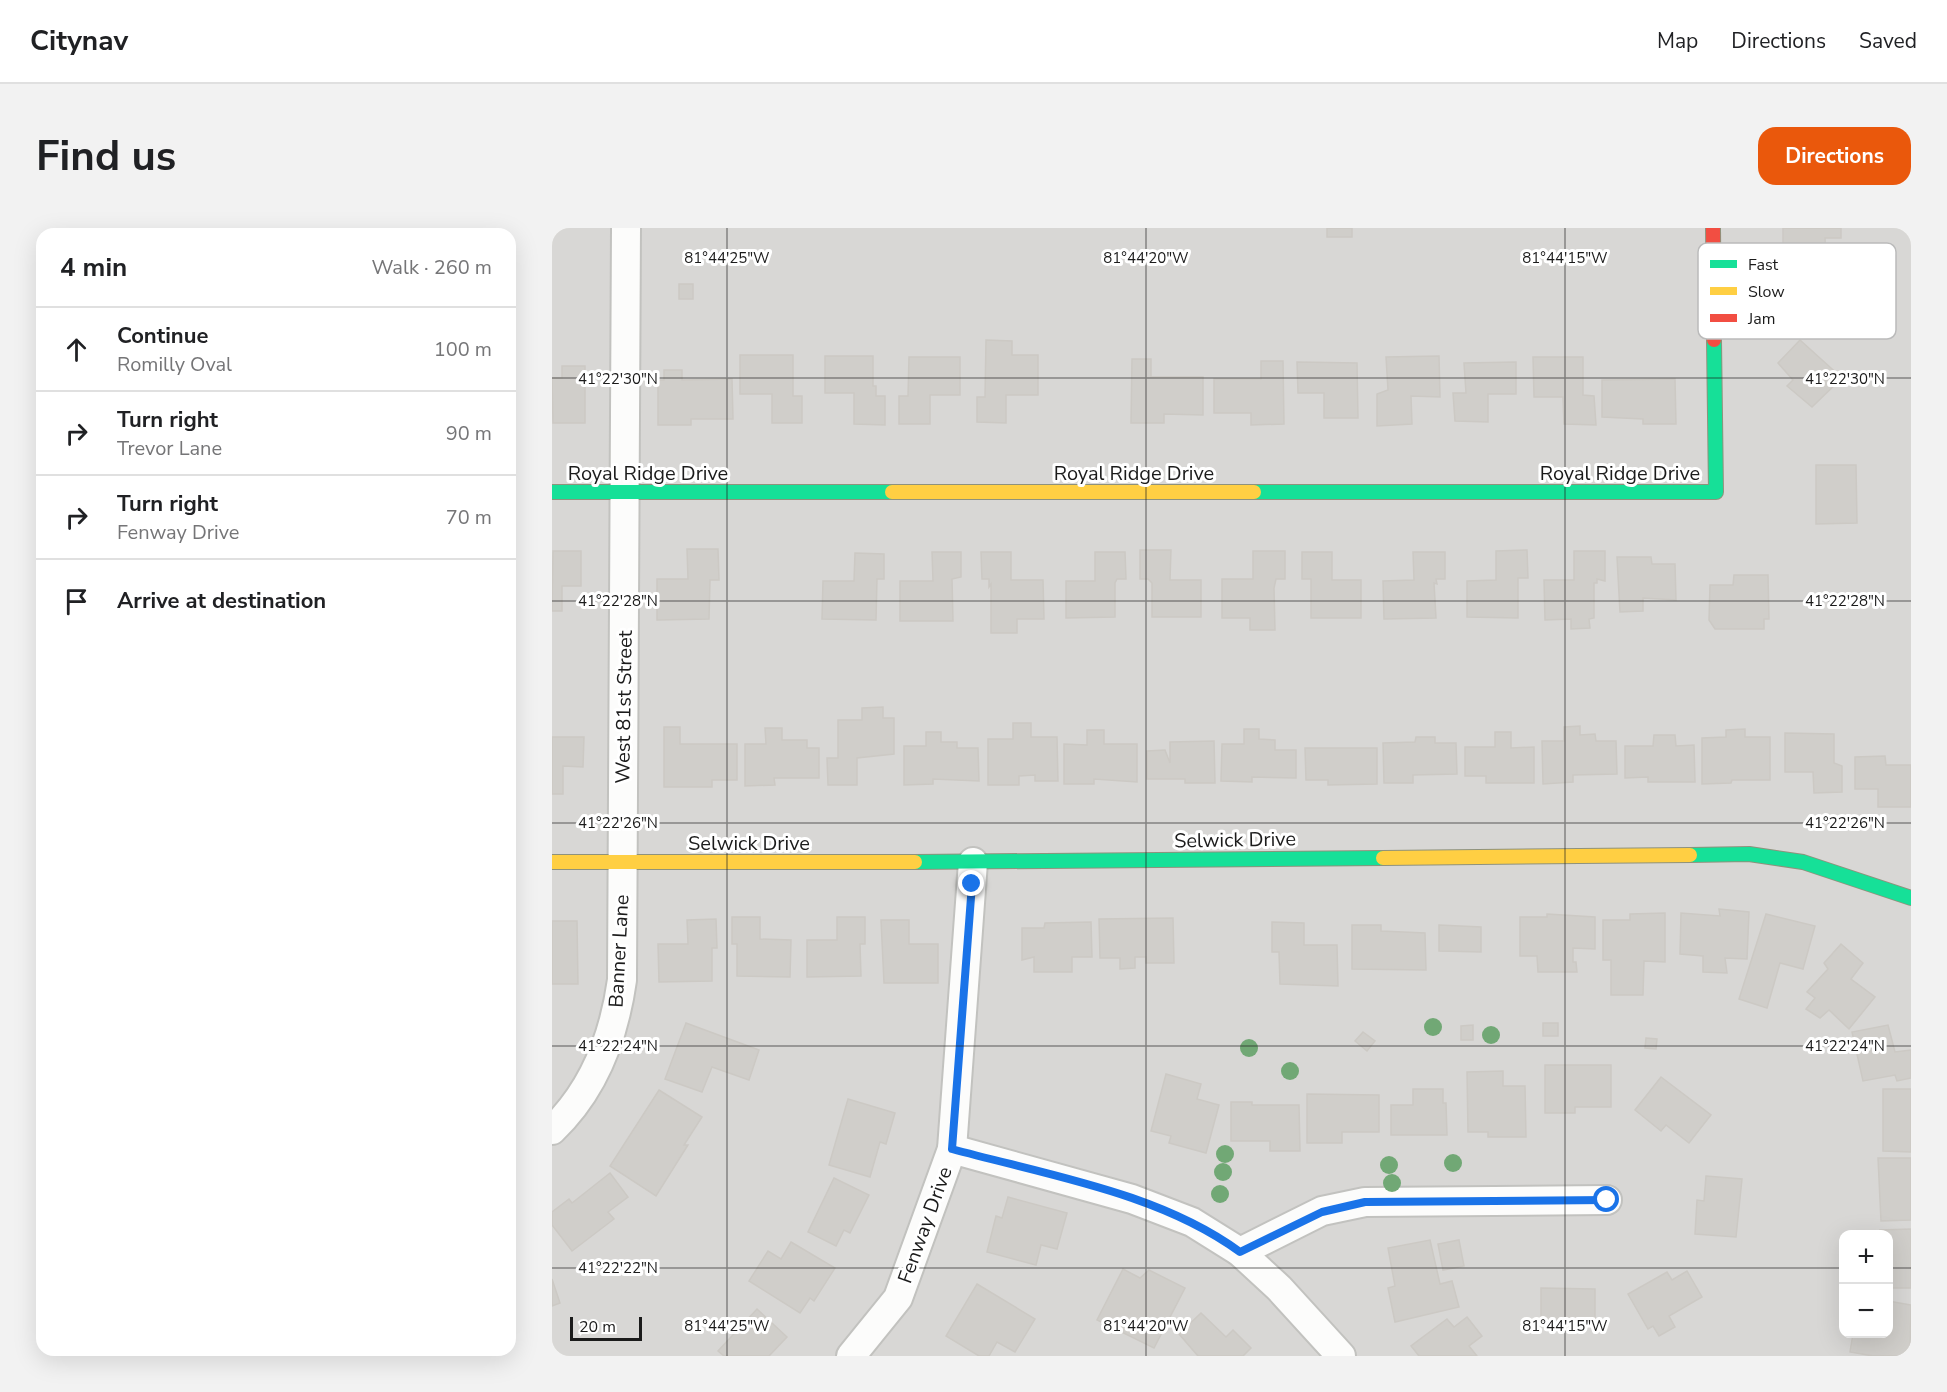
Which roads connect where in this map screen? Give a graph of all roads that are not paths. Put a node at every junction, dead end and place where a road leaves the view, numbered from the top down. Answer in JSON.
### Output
{"nodes":[{"id":1,"x":626,"y":228,"type":"edge"},
{"id":2,"x":1713,"y":228,"type":"edge"},
{"id":3,"x":1713,"y":243,"type":"edge"},
{"id":4,"x":1714,"y":339,"type":"edge"},
{"id":5,"x":552,"y":492,"type":"edge"},
{"id":6,"x":626,"y":492,"type":"junction"},
{"id":7,"x":552,"y":862,"type":"edge"},
{"id":8,"x":622,"y":862,"type":"junction"},
{"id":9,"x":973,"y":862,"type":"junction"},
{"id":10,"x":1911,"y":898,"type":"edge"},
{"id":11,"x":552,"y":1130,"type":"edge"},
{"id":12,"x":952,"y":1149,"type":"junction"},
{"id":13,"x":1607,"y":1200,"type":"dead end"},
{"id":14,"x":1240,"y":1252,"type":"junction"},
{"id":15,"x":851,"y":1356,"type":"edge"},
{"id":16,"x":1341,"y":1356,"type":"edge"}],
"edges":[{"from":1,"to":6,"type":"street","name":"West 81st Street"},
{"from":2,"to":3,"type":"street","name":"Royal Ridge Drive"},
{"from":4,"to":6,"type":"street","name":"Royal Ridge Drive"},
{"from":5,"to":6,"type":"street","name":"Royal Ridge Drive"},
{"from":6,"to":8,"type":"street","name":"West 81st Street"},
{"from":7,"to":8,"type":"street","name":"Selwick Drive"},
{"from":8,"to":9,"type":"street","name":"Selwick Drive"},
{"from":8,"to":11,"type":"street","name":"Banner Lane"},
{"from":9,"to":10,"type":"street","name":"Selwick Drive"},
{"from":9,"to":12,"type":"street","name":"Fenway Drive"},
{"from":12,"to":14,"type":"street"},
{"from":12,"to":15,"type":"street","name":"Fenway Drive"},
{"from":13,"to":14,"type":"street"},
{"from":14,"to":16,"type":"street"}]}
